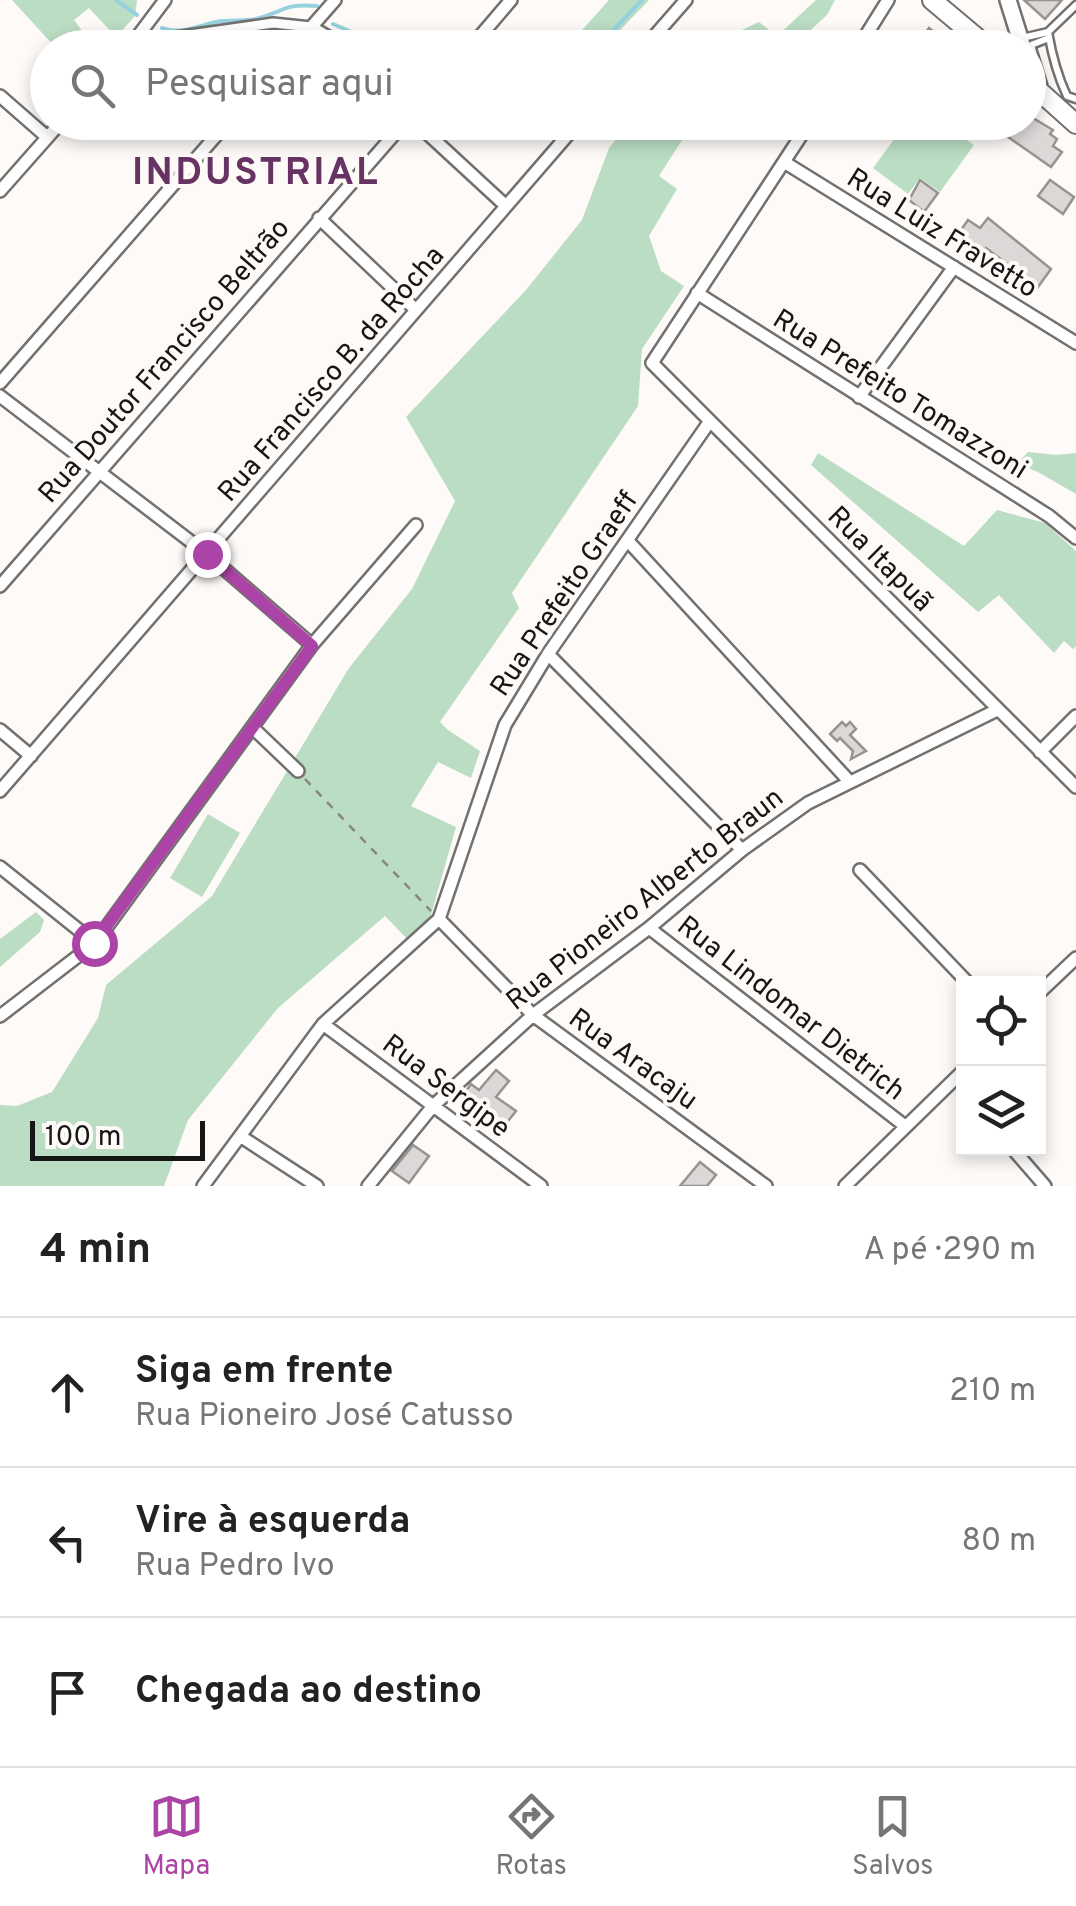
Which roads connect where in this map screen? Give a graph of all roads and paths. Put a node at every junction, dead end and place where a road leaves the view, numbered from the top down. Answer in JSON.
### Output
{"nodes":[{"id":1,"x":165,"y":0,"type":"edge"},
{"id":2,"x":335,"y":0,"type":"edge"},
{"id":3,"x":512,"y":0,"type":"edge"},
{"id":4,"x":686,"y":0,"type":"edge"},
{"id":5,"x":888,"y":0,"type":"edge"},
{"id":6,"x":932,"y":0,"type":"edge"},
{"id":7,"x":1008,"y":0,"type":"edge"},
{"id":8,"x":1076,"y":5,"type":"edge"},
{"id":9,"x":311,"y":27,"type":"junction"},
{"id":10,"x":142,"y":30,"type":"edge"},
{"id":11,"x":227,"y":30,"type":"edge"},
{"id":12,"x":308,"y":30,"type":"edge"},
{"id":13,"x":316,"y":30,"type":"edge"},
{"id":14,"x":486,"y":30,"type":"edge"},
{"id":15,"x":660,"y":30,"type":"edge"},
{"id":16,"x":869,"y":30,"type":"edge"},
{"id":17,"x":967,"y":30,"type":"edge"},
{"id":18,"x":1018,"y":30,"type":"edge"},
{"id":19,"x":1048,"y":35,"type":"joint"},
{"id":20,"x":1046,"y":87,"type":"edge"},
{"id":21,"x":1046,"y":94,"type":"edge"},
{"id":22,"x":0,"y":96,"type":"edge"},
{"id":23,"x":1076,"y":99,"type":"edge"},
{"id":24,"x":30,"y":122,"type":"edge"},
{"id":25,"x":1076,"y":124,"type":"edge"},
{"id":26,"x":45,"y":140,"type":"edge"},
{"id":27,"x":212,"y":140,"type":"edge"},
{"id":28,"x":389,"y":140,"type":"edge"},
{"id":29,"x":434,"y":140,"type":"edge"},
{"id":30,"x":563,"y":140,"type":"edge"},
{"id":31,"x":798,"y":140,"type":"edge"},
{"id":32,"x":784,"y":162,"type":"junction"},
{"id":33,"x":0,"y":191,"type":"edge"},
{"id":34,"x":506,"y":206,"type":"junction"},
{"id":35,"x":319,"y":218,"type":"junction"},
{"id":36,"x":954,"y":267,"type":"junction"},
{"id":37,"x":697,"y":293,"type":"junction"},
{"id":38,"x":416,"y":310,"type":"junction"},
{"id":39,"x":1076,"y":344,"type":"edge"},
{"id":40,"x":0,"y":384,"type":"edge"},
{"id":41,"x":0,"y":396,"type":"edge"},
{"id":42,"x":859,"y":397,"type":"junction"},
{"id":43,"x":710,"y":421,"type":"junction"},
{"id":44,"x":99,"y":473,"type":"junction"},
{"id":45,"x":416,"y":525,"type":"dead end"},
{"id":46,"x":1076,"y":538,"type":"edge"},
{"id":47,"x":628,"y":541,"type":"junction"},
{"id":48,"x":207,"y":554,"type":"junction"},
{"id":49,"x":0,"y":586,"type":"edge"},
{"id":50,"x":312,"y":646,"type":"junction"},
{"id":51,"x":548,"y":654,"type":"junction"},
{"id":52,"x":997,"y":710,"type":"junction"},
{"id":53,"x":1076,"y":716,"type":"edge"},
{"id":54,"x":252,"y":728,"type":"junction"},
{"id":55,"x":0,"y":730,"type":"edge"},
{"id":56,"x":1040,"y":752,"type":"junction"},
{"id":57,"x":31,"y":756,"type":"junction"},
{"id":58,"x":298,"y":772,"type":"joint"},
{"id":59,"x":849,"y":781,"type":"junction"},
{"id":60,"x":1076,"y":787,"type":"edge"},
{"id":61,"x":0,"y":791,"type":"edge"},
{"id":62,"x":742,"y":850,"type":"junction"},
{"id":63,"x":0,"y":867,"type":"edge"},
{"id":64,"x":860,"y":870,"type":"dead end"},
{"id":65,"x":438,"y":919,"type":"junction"},
{"id":66,"x":649,"y":928,"type":"junction"},
{"id":67,"x":94,"y":943,"type":"junction"},
{"id":68,"x":1076,"y":958,"type":"edge"},
{"id":69,"x":961,"y":976,"type":"edge"},
{"id":70,"x":1046,"y":986,"type":"edge"},
{"id":71,"x":533,"y":1015,"type":"junction"},
{"id":72,"x":0,"y":1016,"type":"edge"},
{"id":73,"x":323,"y":1024,"type":"junction"},
{"id":74,"x":956,"y":1078,"type":"edge"},
{"id":75,"x":953,"y":1081,"type":"junction"},
{"id":76,"x":956,"y":1084,"type":"edge"},
{"id":77,"x":432,"y":1106,"type":"junction"},
{"id":78,"x":906,"y":1126,"type":"junction"},
{"id":79,"x":240,"y":1136,"type":"junction"},
{"id":80,"x":1019,"y":1156,"type":"edge"},
{"id":81,"x":204,"y":1186,"type":"edge"},
{"id":82,"x":317,"y":1186,"type":"edge"},
{"id":83,"x":368,"y":1186,"type":"edge"},
{"id":84,"x":541,"y":1186,"type":"edge"},
{"id":85,"x":766,"y":1186,"type":"edge"},
{"id":86,"x":845,"y":1186,"type":"edge"},
{"id":87,"x":1045,"y":1186,"type":"edge"}],
"edges":[{"from":1,"to":10,"type":"street"},
{"from":2,"to":9,"type":"street"},
{"from":3,"to":14,"type":"street"},
{"from":4,"to":15,"type":"street"},
{"from":5,"to":16,"type":"street"},
{"from":6,"to":17,"type":"main road"},
{"from":7,"to":18,"type":"street"},
{"from":8,"to":19,"type":"lane"},
{"from":9,"to":11,"type":"street"},
{"from":9,"to":12,"type":"street"},
{"from":9,"to":13,"type":"street"},
{"from":19,"to":23,"type":"lane"},
{"from":20,"to":25,"type":"lane"},
{"from":21,"to":25,"type":"main road"},
{"from":22,"to":24,"type":"street"},
{"from":26,"to":33,"type":"street"},
{"from":27,"to":40,"type":"street"},
{"from":28,"to":35,"type":"street","name":"Rua Doutor Francisco Beltrão"},
{"from":29,"to":34,"type":"street"},
{"from":30,"to":34,"type":"street","name":"Rua Francisco B. da Rocha"},
{"from":31,"to":32,"type":"street"},
{"from":32,"to":36,"type":"street","name":"Rua Luiz Fravetto"},
{"from":32,"to":37,"type":"street"},
{"from":34,"to":38,"type":"street","name":"Rua Francisco B. da Rocha"},
{"from":35,"to":38,"type":"street"},
{"from":35,"to":44,"type":"street","name":"Rua Doutor Francisco Beltrão"},
{"from":36,"to":39,"type":"street","name":"Rua Luiz Fravetto"},
{"from":36,"to":42,"type":"street"},
{"from":37,"to":42,"type":"street","name":"Rua Prefeito Tomazzoni"},
{"from":37,"to":43,"type":"street","name":"Rua Itapuã"},
{"from":38,"to":48,"type":"street","name":"Rua Francisco B. da Rocha"},
{"from":41,"to":44,"type":"street"},
{"from":42,"to":46,"type":"street","name":"Rua Prefeito Tomazzoni"},
{"from":43,"to":47,"type":"street","name":"Rua Prefeito Graeff"},
{"from":43,"to":52,"type":"street","name":"Rua Itapuã"},
{"from":44,"to":48,"type":"street"},
{"from":44,"to":49,"type":"street","name":"Rua Doutor Francisco Beltrão"},
{"from":45,"to":50,"type":"street"},
{"from":47,"to":51,"type":"street","name":"Rua Prefeito Graeff"},
{"from":47,"to":59,"type":"street"},
{"from":48,"to":50,"type":"street"},
{"from":48,"to":57,"type":"street","name":"Rua Francisco B. da Rocha"},
{"from":50,"to":54,"type":"street"},
{"from":51,"to":62,"type":"street"},
{"from":51,"to":65,"type":"street","name":"Rua Prefeito Graeff"},
{"from":52,"to":56,"type":"street","name":"Rua Itapuã"},
{"from":52,"to":59,"type":"street","name":"Rua Pioneiro Alberto Braun"},
{"from":53,"to":56,"type":"street"},
{"from":54,"to":58,"type":"street"},
{"from":54,"to":67,"type":"street"},
{"from":55,"to":57,"type":"street"},
{"from":56,"to":60,"type":"street","name":"Rua Itapuã"},
{"from":57,"to":61,"type":"street","name":"Rua Francisco B. da Rocha"},
{"from":58,"to":65,"type":"path"},
{"from":59,"to":62,"type":"street","name":"Rua Pioneiro Alberto Braun"},
{"from":62,"to":66,"type":"street","name":"Rua Pioneiro Alberto Braun"},
{"from":63,"to":67,"type":"street"},
{"from":64,"to":69,"type":"street"},
{"from":65,"to":71,"type":"street","name":"Rua Aracaju"},
{"from":65,"to":73,"type":"street","name":"Rua Prefeito Graeff"},
{"from":66,"to":71,"type":"street","name":"Rua Pioneiro Alberto Braun"},
{"from":66,"to":78,"type":"street","name":"Rua Lindomar Dietrich"},
{"from":67,"to":72,"type":"street"},
{"from":68,"to":70,"type":"street"},
{"from":71,"to":77,"type":"street","name":"Rua Pioneiro Alberto Braun"},
{"from":71,"to":85,"type":"street","name":"Rua Aracaju"},
{"from":73,"to":77,"type":"street","name":"Rua Sergipe"},
{"from":73,"to":79,"type":"street","name":"Rua Prefeito Graeff"},
{"from":74,"to":75,"type":"street"},
{"from":75,"to":76,"type":"street"},
{"from":75,"to":78,"type":"street"},
{"from":77,"to":83,"type":"street","name":"Rua Pioneiro Alberto Braun"},
{"from":77,"to":84,"type":"street","name":"Rua Sergipe"},
{"from":78,"to":86,"type":"street"},
{"from":79,"to":81,"type":"street","name":"Rua Prefeito Graeff"},
{"from":79,"to":82,"type":"street"},
{"from":80,"to":87,"type":"street"}]}
